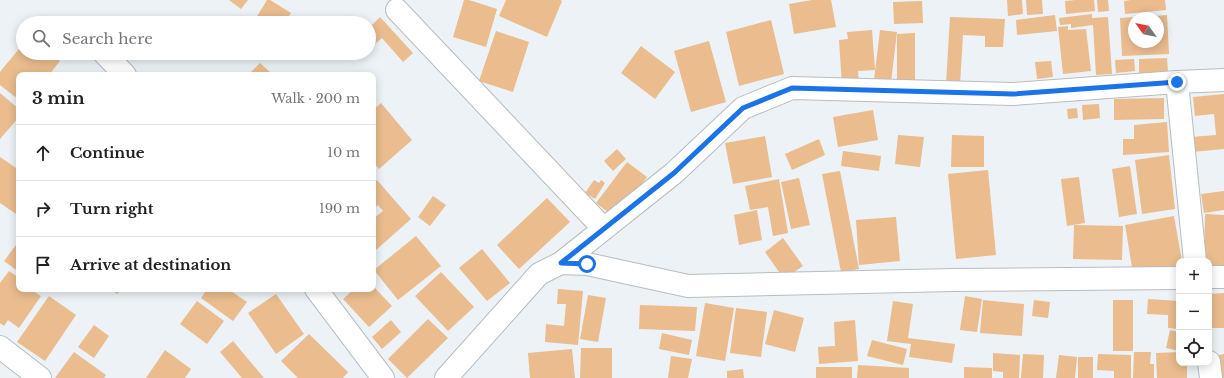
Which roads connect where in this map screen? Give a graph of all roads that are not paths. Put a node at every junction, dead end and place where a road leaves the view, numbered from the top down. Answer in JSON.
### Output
{"nodes":[{"id":1,"x":398,"y":10,"type":"dead end"},
{"id":2,"x":111,"y":60,"type":"edge"},
{"id":3,"x":122,"y":72,"type":"edge"},
{"id":4,"x":1224,"y":80,"type":"edge"},
{"id":5,"x":1177,"y":82,"type":"junction"},
{"id":6,"x":604,"y":229,"type":"junction"},
{"id":7,"x":1195,"y":258,"type":"edge"},
{"id":8,"x":561,"y":263,"type":"junction"},
{"id":9,"x":1224,"y":277,"type":"edge"},
{"id":10,"x":1176,"y":278,"type":"edge"},
{"id":11,"x":1212,"y":278,"type":"edge"},
{"id":12,"x":318,"y":292,"type":"edge"},
{"id":13,"x":0,"y":347,"type":"edge"},
{"id":14,"x":1210,"y":366,"type":"edge"},
{"id":15,"x":40,"y":378,"type":"edge"},
{"id":16,"x":383,"y":378,"type":"edge"},
{"id":17,"x":446,"y":378,"type":"edge"},
{"id":18,"x":1211,"y":378,"type":"edge"}],
"edges":[{"from":1,"to":6,"type":"street"},
{"from":2,"to":3,"type":"street"},
{"from":4,"to":5,"type":"street"},
{"from":5,"to":6,"type":"street"},
{"from":5,"to":7,"type":"street"},
{"from":6,"to":8,"type":"street"},
{"from":8,"to":10,"type":"street"},
{"from":8,"to":17,"type":"street"},
{"from":9,"to":11,"type":"street"},
{"from":12,"to":16,"type":"street"},
{"from":13,"to":15,"type":"street"},
{"from":14,"to":18,"type":"street"}]}
